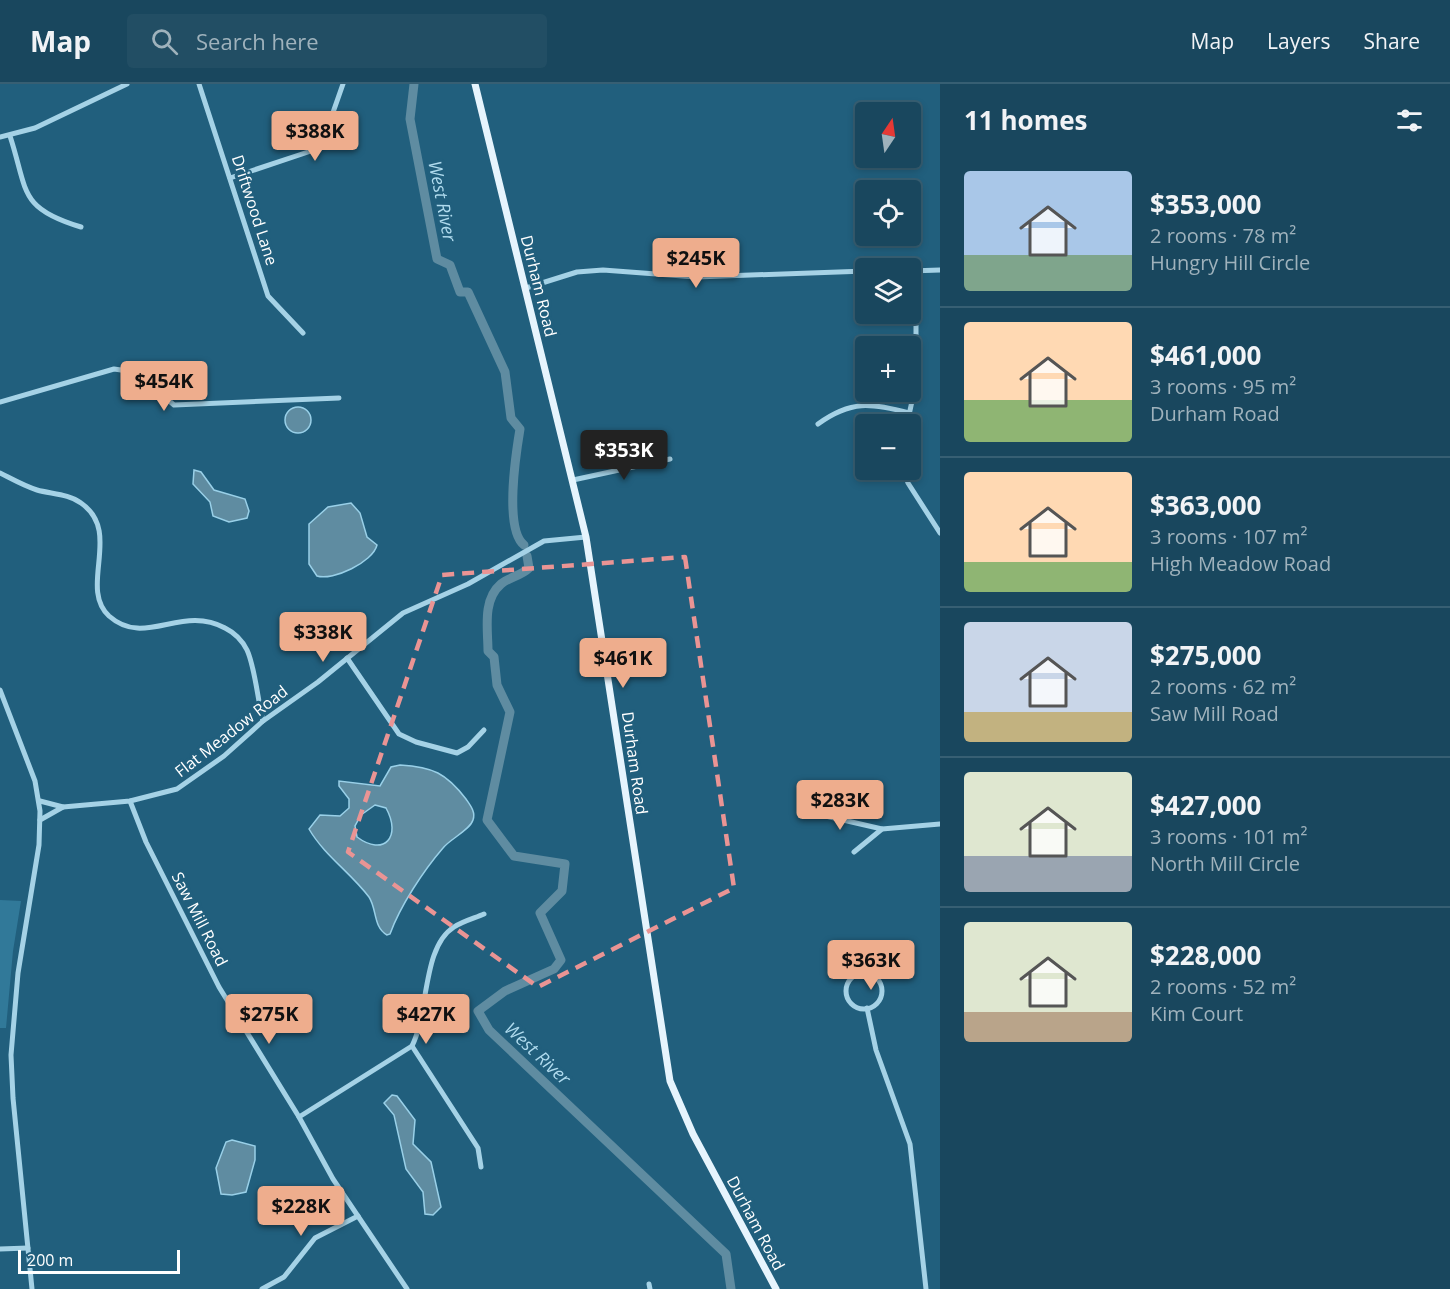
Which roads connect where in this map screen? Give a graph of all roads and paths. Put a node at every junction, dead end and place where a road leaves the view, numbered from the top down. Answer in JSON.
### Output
{"nodes":[{"id":1,"x":127,"y":84,"type":"edge"},
{"id":2,"x":199,"y":84,"type":"edge"},
{"id":3,"x":343,"y":84,"type":"edge"},
{"id":4,"x":475,"y":84,"type":"edge"},
{"id":5,"x":0,"y":136,"type":"edge"},
{"id":6,"x":10,"y":136,"type":"junction"},
{"id":7,"x":230,"y":177,"type":"junction"},
{"id":8,"x":81,"y":227,"type":"dead end"},
{"id":9,"x":940,"y":270,"type":"edge"},
{"id":10,"x":855,"y":271,"type":"edge"},
{"id":11,"x":921,"y":271,"type":"edge"},
{"id":12,"x":526,"y":288,"type":"junction"},
{"id":13,"x":914,"y":324,"type":"edge"},
{"id":14,"x":303,"y":333,"type":"dead end"},
{"id":15,"x":339,"y":398,"type":"dead end"},
{"id":16,"x":0,"y":402,"type":"edge"},
{"id":17,"x":909,"y":413,"type":"joint"},
{"id":18,"x":818,"y":424,"type":"dead end"},
{"id":19,"x":670,"y":459,"type":"dead end"},
{"id":20,"x":0,"y":473,"type":"edge"},
{"id":21,"x":573,"y":480,"type":"junction"},
{"id":22,"x":907,"y":480,"type":"edge"},
{"id":23,"x":940,"y":533,"type":"edge"},
{"id":24,"x":586,"y":537,"type":"junction"},
{"id":25,"x":347,"y":658,"type":"junction"},
{"id":26,"x":0,"y":690,"type":"edge"},
{"id":27,"x":263,"y":721,"type":"junction"},
{"id":28,"x":484,"y":730,"type":"dead end"},
{"id":29,"x":39,"y":801,"type":"junction"},
{"id":30,"x":130,"y":801,"type":"junction"},
{"id":31,"x":63,"y":807,"type":"junction"},
{"id":32,"x":804,"y":811,"type":"dead end"},
{"id":33,"x":40,"y":820,"type":"junction"},
{"id":34,"x":940,"y":825,"type":"edge"},
{"id":35,"x":882,"y":829,"type":"junction"},
{"id":36,"x":854,"y":852,"type":"dead end"},
{"id":37,"x":484,"y":914,"type":"dead end"},
{"id":38,"x":867,"y":1008,"type":"junction"},
{"id":39,"x":412,"y":1046,"type":"junction"},
{"id":40,"x":299,"y":1117,"type":"junction"},
{"id":41,"x":481,"y":1167,"type":"dead end"},
{"id":42,"x":358,"y":1216,"type":"junction"},
{"id":43,"x":28,"y":1248,"type":"junction"},
{"id":44,"x":0,"y":1249,"type":"edge"},
{"id":45,"x":32,"y":1289,"type":"edge"},
{"id":46,"x":262,"y":1289,"type":"edge"},
{"id":47,"x":407,"y":1289,"type":"edge"},
{"id":48,"x":776,"y":1289,"type":"edge"},
{"id":49,"x":926,"y":1289,"type":"edge"}],
"edges":[{"from":1,"to":6,"type":"street"},
{"from":2,"to":7,"type":"street","name":"Driftwood Lane"},
{"from":3,"to":7,"type":"street"},
{"from":4,"to":12,"type":"main road","name":"Durham Road"},
{"from":5,"to":6,"type":"street"},
{"from":6,"to":8,"type":"street"},
{"from":7,"to":14,"type":"street","name":"Driftwood Lane"},
{"from":9,"to":11,"type":"street"},
{"from":10,"to":12,"type":"street"},
{"from":12,"to":21,"type":"main road","name":"Durham Road"},
{"from":13,"to":17,"type":"street"},
{"from":15,"to":16,"type":"street"},
{"from":17,"to":18,"type":"street"},
{"from":19,"to":21,"type":"street"},
{"from":20,"to":27,"type":"street"},
{"from":21,"to":24,"type":"main road","name":"Durham Road"},
{"from":22,"to":23,"type":"street"},
{"from":24,"to":25,"type":"street","name":"Flat Meadow Road"},
{"from":24,"to":48,"type":"main road","name":"Durham Road"},
{"from":25,"to":27,"type":"street","name":"Flat Meadow Road"},
{"from":25,"to":28,"type":"street"},
{"from":26,"to":29,"type":"street"},
{"from":27,"to":30,"type":"street","name":"Flat Meadow Road"},
{"from":29,"to":31,"type":"street","name":"Flat Meadow Road"},
{"from":29,"to":33,"type":"street"},
{"from":30,"to":31,"type":"street","name":"Flat Meadow Road"},
{"from":30,"to":40,"type":"street","name":"Saw Mill Road"},
{"from":31,"to":33,"type":"street","name":"Flat Meadow Road"},
{"from":32,"to":35,"type":"street"},
{"from":33,"to":43,"type":"street"},
{"from":34,"to":35,"type":"street"},
{"from":35,"to":36,"type":"street"},
{"from":37,"to":39,"type":"street"},
{"from":38,"to":38,"type":"street"},
{"from":38,"to":49,"type":"street"},
{"from":39,"to":40,"type":"street"},
{"from":39,"to":41,"type":"street"},
{"from":40,"to":42,"type":"street","name":"Saw Mill Road"},
{"from":42,"to":46,"type":"street"},
{"from":42,"to":47,"type":"street","name":"Saw Mill Road"},
{"from":43,"to":44,"type":"street"},
{"from":43,"to":45,"type":"street"}]}
